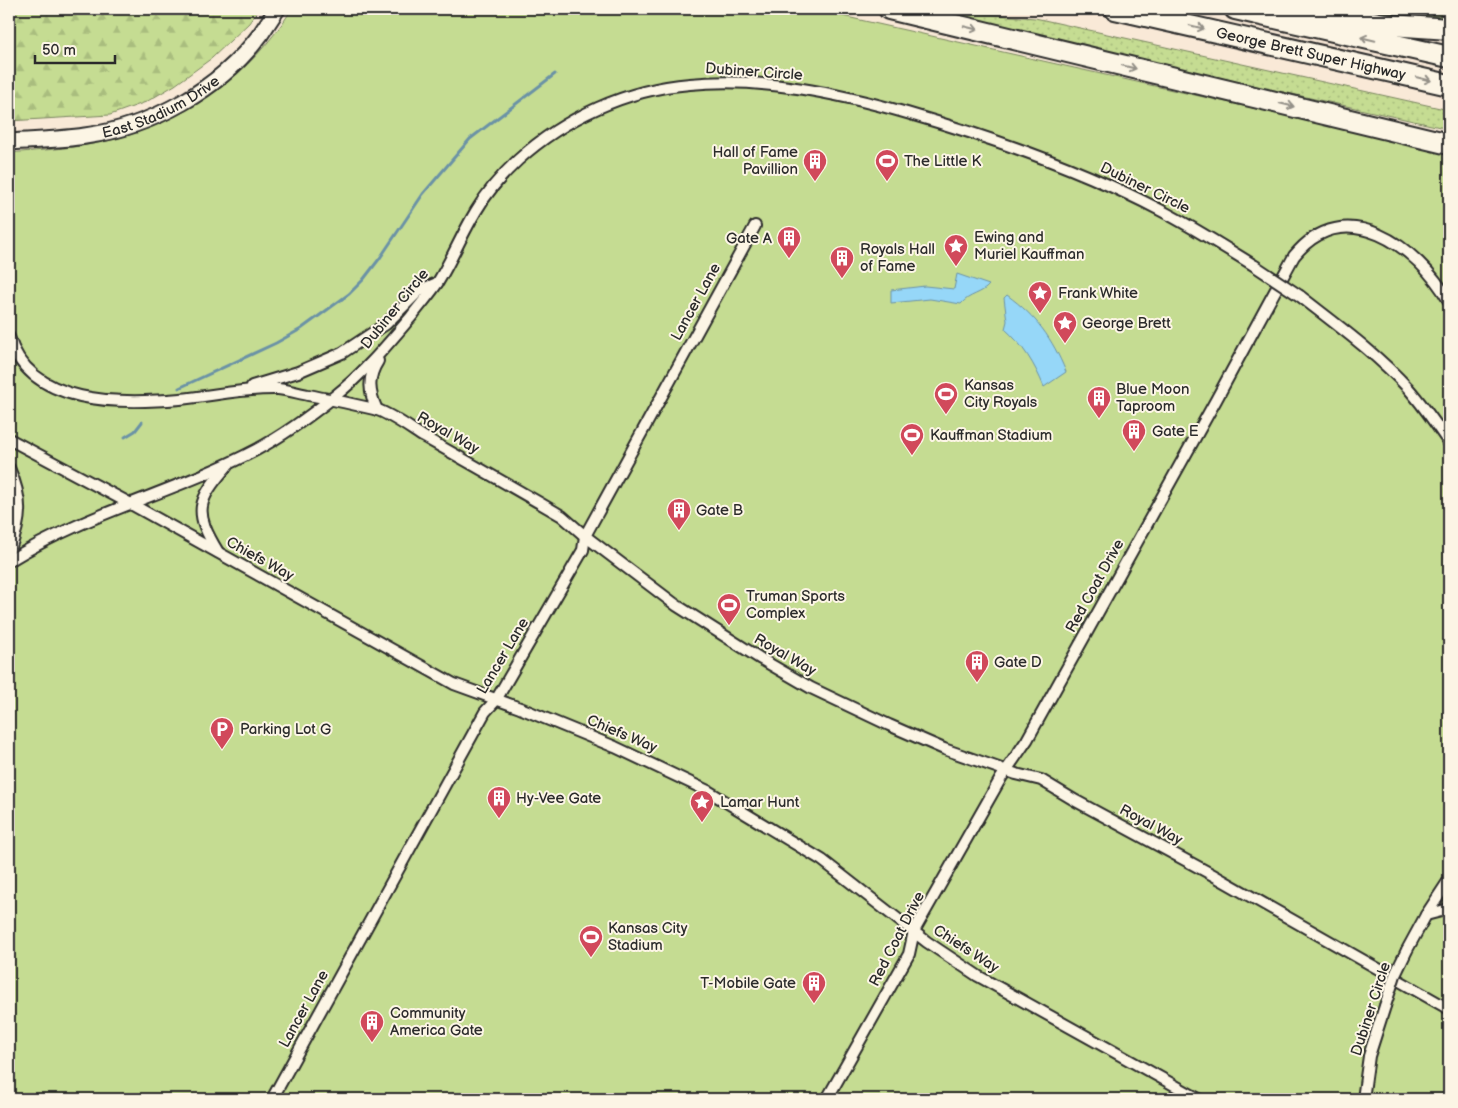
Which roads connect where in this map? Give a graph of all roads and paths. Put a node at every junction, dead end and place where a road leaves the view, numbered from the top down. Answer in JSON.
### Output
{"nodes":[{"id":1,"x":277,"y":9,"type":"edge"},
{"id":2,"x":889,"y":9,"type":"edge"},
{"id":3,"x":1115,"y":9,"type":"edge"},
{"id":4,"x":1235,"y":9,"type":"edge"},
{"id":5,"x":1283,"y":9,"type":"edge"},
{"id":6,"x":1449,"y":29,"type":"edge"},
{"id":7,"x":1449,"y":57,"type":"edge"},
{"id":8,"x":1449,"y":85,"type":"edge"},
{"id":9,"x":9,"y":142,"type":"edge"},
{"id":10,"x":1449,"y":144,"type":"edge"},
{"id":11,"x":755,"y":226,"type":"dead end"},
{"id":12,"x":437,"y":283,"type":"junction"},
{"id":13,"x":1449,"y":302,"type":"edge"},
{"id":14,"x":9,"y":337,"type":"edge"},
{"id":15,"x":386,"y":346,"type":"junction"},
{"id":16,"x":236,"y":391,"type":"junction"},
{"id":17,"x":331,"y":399,"type":"junction"},
{"id":18,"x":377,"y":410,"type":"junction"},
{"id":19,"x":9,"y":439,"type":"edge"},
{"id":20,"x":1449,"y":443,"type":"edge"},
{"id":21,"x":229,"y":463,"type":"junction"},
{"id":22,"x":9,"y":468,"type":"edge"},
{"id":23,"x":131,"y":504,"type":"junction"},
{"id":24,"x":585,"y":536,"type":"junction"},
{"id":25,"x":9,"y":551,"type":"edge"},
{"id":26,"x":220,"y":554,"type":"junction"},
{"id":27,"x":9,"y":561,"type":"edge"},
{"id":28,"x":496,"y":700,"type":"junction"},
{"id":29,"x":1007,"y":770,"type":"junction"},
{"id":30,"x":1449,"y":880,"type":"edge"},
{"id":31,"x":1449,"y":909,"type":"edge"},
{"id":32,"x":1426,"y":915,"type":"junction"},
{"id":33,"x":914,"y":931,"type":"junction"},
{"id":34,"x":1449,"y":1010,"type":"edge"},
{"id":35,"x":272,"y":1099,"type":"edge"},
{"id":36,"x":827,"y":1099,"type":"edge"},
{"id":37,"x":1199,"y":1099,"type":"edge"},
{"id":38,"x":1363,"y":1099,"type":"edge"}],
"edges":[{"from":1,"to":9,"type":"main road","name":"East Stadium Drive"},
{"from":2,"to":10,"type":"highway","one_way":true},
{"from":3,"to":8,"type":"highway","name":"George Brett Super Highway","one_way":true},
{"from":7,"to":4,"type":"highway","name":"George Brett Super Highway","one_way":true},
{"from":5,"to":6,"type":"highway"},
{"from":11,"to":24,"type":"street","name":"Lancer Lane"},
{"from":12,"to":15,"type":"street","name":"Dubiner Circle"},
{"from":12,"to":16,"type":"street"},
{"from":12,"to":20,"type":"street","name":"Dubiner Circle","bridge":true},
{"from":13,"to":29,"type":"street","name":"Red Coat Drive"},
{"from":14,"to":16,"type":"street","name":"Royal Way"},
{"from":15,"to":17,"type":"street","name":"Dubiner Circle"},
{"from":15,"to":18,"type":"street"},
{"from":16,"to":17,"type":"street","name":"Royal Way"},
{"from":17,"to":18,"type":"street","name":"Royal Way"},
{"from":17,"to":21,"type":"street","name":"Dubiner Circle"},
{"from":18,"to":24,"type":"street","name":"Royal Way"},
{"from":19,"to":23,"type":"street","name":"Chiefs Way"},
{"from":21,"to":23,"type":"street","name":"Dubiner Circle"},
{"from":21,"to":26,"type":"street"},
{"from":22,"to":25,"type":"street"},
{"from":23,"to":26,"type":"street","name":"Chiefs Way"},
{"from":23,"to":27,"type":"street","name":"Dubiner Circle"},
{"from":24,"to":28,"type":"street","name":"Lancer Lane"},
{"from":24,"to":29,"type":"street","name":"Royal Way"},
{"from":26,"to":28,"type":"street","name":"Chiefs Way"},
{"from":28,"to":33,"type":"street","name":"Chiefs Way"},
{"from":28,"to":35,"type":"street","name":"Lancer Lane"},
{"from":29,"to":33,"type":"street","name":"Red Coat Drive"},
{"from":29,"to":34,"type":"street","name":"Royal Way"},
{"from":30,"to":32,"type":"street","name":"Dubiner Circle"},
{"from":31,"to":32,"type":"street"},
{"from":32,"to":38,"type":"street","name":"Dubiner Circle","bridge":true},
{"from":33,"to":36,"type":"street","name":"Red Coat Drive"},
{"from":33,"to":37,"type":"street","name":"Chiefs Way"}]}
